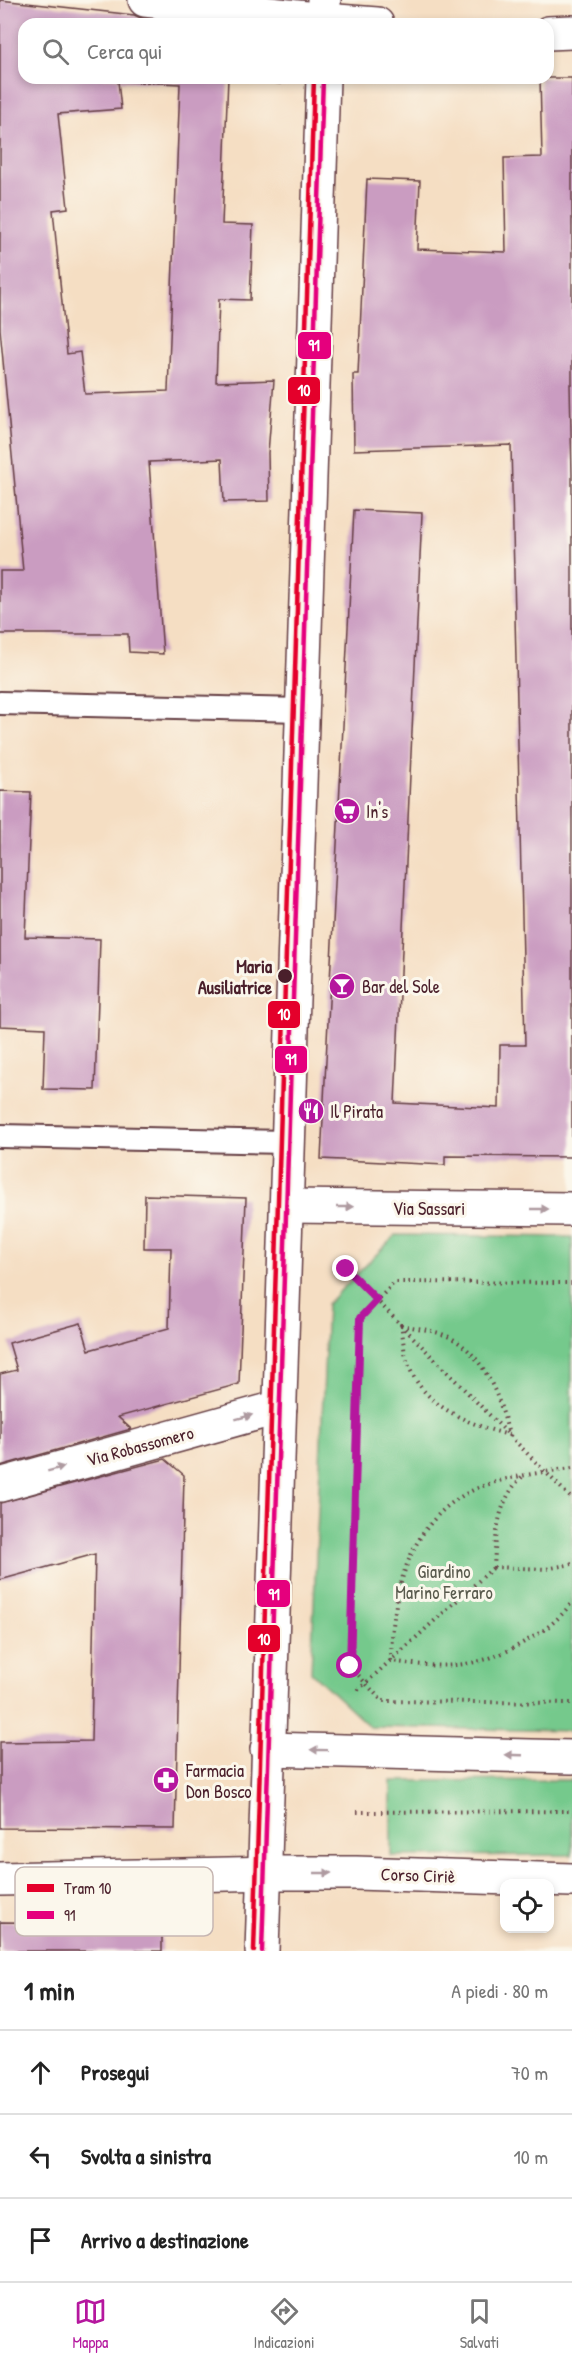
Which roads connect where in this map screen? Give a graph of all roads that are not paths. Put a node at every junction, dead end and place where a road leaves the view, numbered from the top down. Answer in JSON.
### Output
{"nodes":[{"id":1,"x":145,"y":0,"type":"edge"},
{"id":2,"x":286,"y":8,"type":"edge"},
{"id":3,"x":324,"y":15,"type":"edge"},
{"id":4,"x":342,"y":18,"type":"edge"},
{"id":5,"x":572,"y":32,"type":"edge"},
{"id":6,"x":554,"y":33,"type":"edge"},
{"id":7,"x":322,"y":84,"type":"edge"},
{"id":8,"x":0,"y":703,"type":"edge"},
{"id":9,"x":303,"y":710,"type":"junction"},
{"id":10,"x":0,"y":1136,"type":"edge"},
{"id":11,"x":290,"y":1142,"type":"junction"},
{"id":12,"x":287,"y":1206,"type":"junction"},
{"id":13,"x":572,"y":1209,"type":"edge"},
{"id":14,"x":280,"y":1407,"type":"junction"},
{"id":15,"x":0,"y":1485,"type":"edge"},
{"id":16,"x":267,"y":1749,"type":"junction"},
{"id":17,"x":572,"y":1757,"type":"edge"},
{"id":18,"x":264,"y":1873,"type":"junction"},
{"id":19,"x":213,"y":1874,"type":"edge"},
{"id":20,"x":0,"y":1879,"type":"edge"},
{"id":21,"x":15,"y":1879,"type":"edge"},
{"id":22,"x":572,"y":1881,"type":"edge"},
{"id":23,"x":262,"y":1951,"type":"edge"}],
"edges":[{"from":1,"to":2,"type":"street"},
{"from":2,"to":3,"type":"street"},
{"from":3,"to":4,"type":"street"},
{"from":5,"to":6,"type":"street"},
{"from":7,"to":9,"type":"street"},
{"from":8,"to":9,"type":"lane"},
{"from":9,"to":11,"type":"street"},
{"from":10,"to":11,"type":"lane"},
{"from":11,"to":12,"type":"street"},
{"from":12,"to":13,"type":"street","name":"Via Sassari","one_way":true},
{"from":12,"to":14,"type":"street"},
{"from":15,"to":14,"type":"street","name":"Via Robassomero","one_way":true},
{"from":14,"to":16,"type":"street"},
{"from":17,"to":16,"type":"street","one_way":true},
{"from":16,"to":18,"type":"street"},
{"from":18,"to":19,"type":"street","name":"Corso Ciriè"},
{"from":18,"to":22,"type":"street","name":"Corso Ciriè","one_way":true},
{"from":18,"to":23,"type":"street"},
{"from":20,"to":21,"type":"street","name":"Corso Ciriè"}]}
